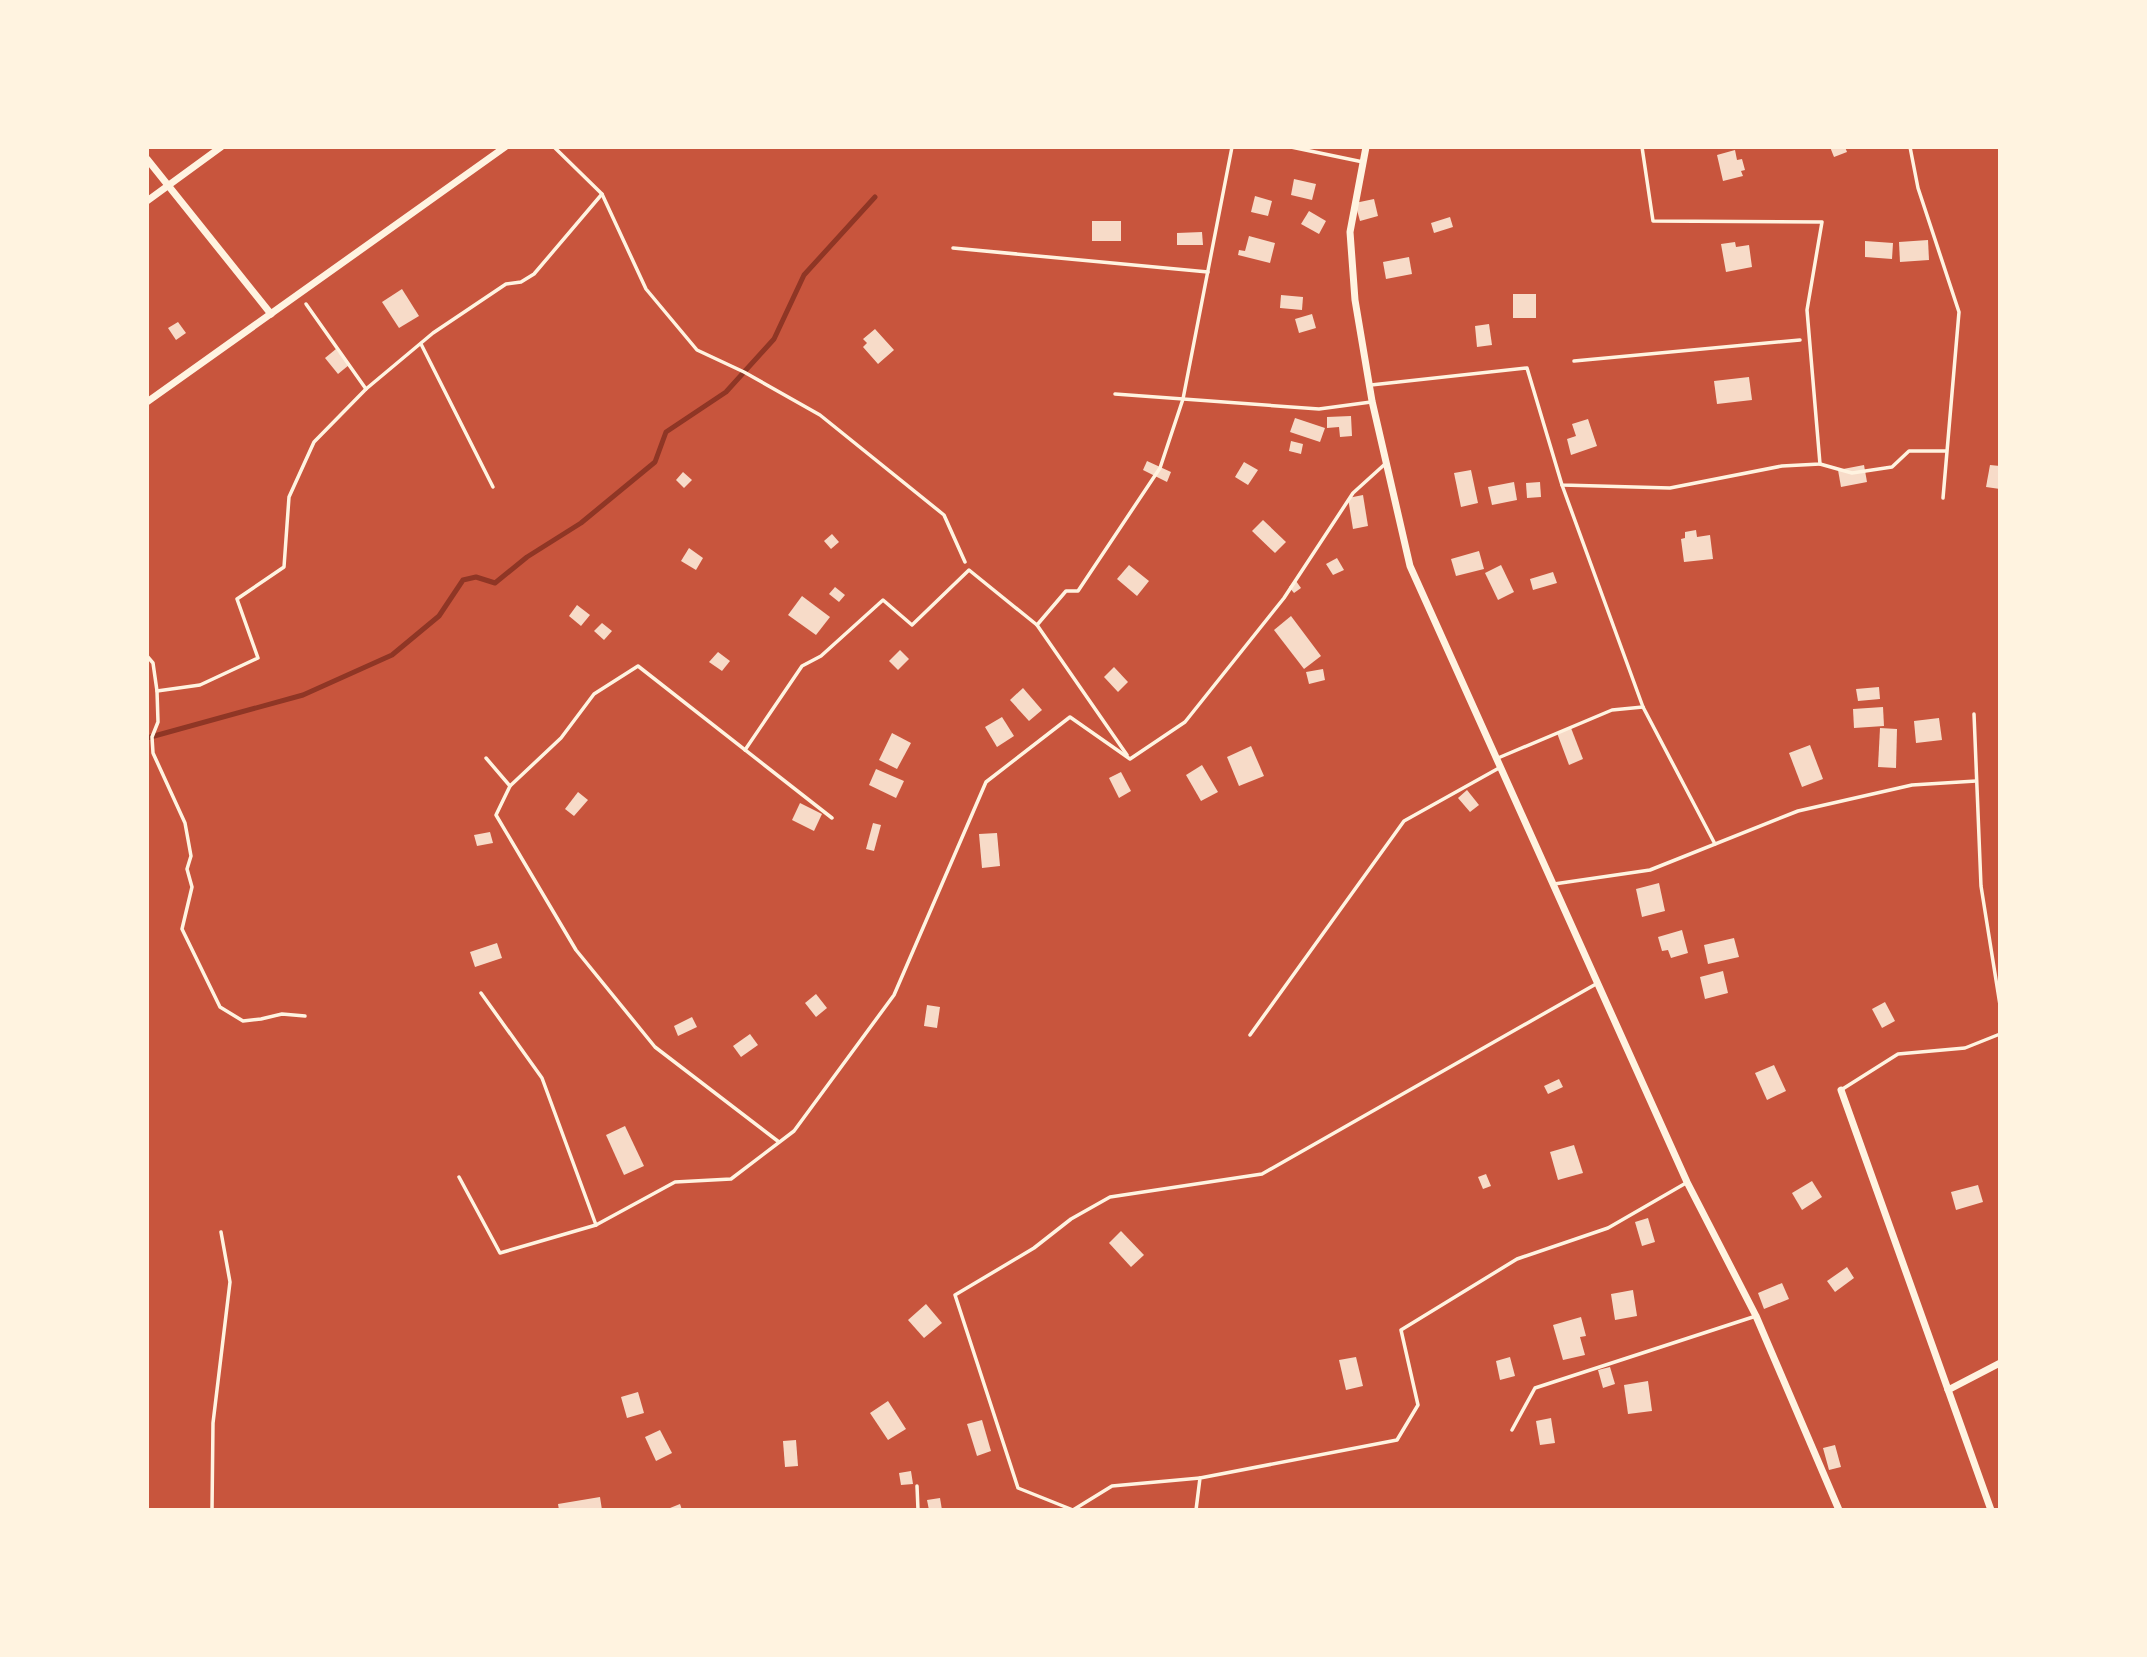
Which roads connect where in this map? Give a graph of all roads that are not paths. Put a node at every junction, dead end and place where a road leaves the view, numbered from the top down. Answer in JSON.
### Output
{"nodes":[{"id":1,"x":221,"y":147,"type":"edge"},
{"id":2,"x":505,"y":147,"type":"edge"},
{"id":3,"x":1232,"y":147,"type":"edge"},
{"id":4,"x":1291,"y":147,"type":"edge"},
{"id":5,"x":1366,"y":147,"type":"edge"},
{"id":6,"x":1642,"y":147,"type":"edge"},
{"id":7,"x":1910,"y":147,"type":"edge"},
{"id":8,"x":147,"y":159,"type":"edge"},
{"id":9,"x":1363,"y":162,"type":"junction"},
{"id":10,"x":168,"y":187,"type":"junction"},
{"id":11,"x":147,"y":201,"type":"edge"},
{"id":12,"x":953,"y":248,"type":"dead end"},
{"id":13,"x":1208,"y":272,"type":"junction"},
{"id":14,"x":271,"y":314,"type":"junction"},
{"id":15,"x":1369,"y":385,"type":"junction"},
{"id":16,"x":1115,"y":394,"type":"dead end"},
{"id":17,"x":1183,"y":399,"type":"junction"},
{"id":18,"x":1372,"y":401,"type":"junction"},
{"id":19,"x":147,"y":402,"type":"edge"},
{"id":20,"x":1947,"y":451,"type":"junction"},
{"id":21,"x":1386,"y":462,"type":"junction"},
{"id":22,"x":1820,"y":464,"type":"junction"},
{"id":23,"x":1562,"y":485,"type":"junction"},
{"id":24,"x":1943,"y":498,"type":"dead end"},
{"id":25,"x":1037,"y":625,"type":"junction"},
{"id":26,"x":1643,"y":707,"type":"junction"},
{"id":27,"x":1974,"y":714,"type":"dead end"},
{"id":28,"x":745,"y":750,"type":"junction"},
{"id":29,"x":486,"y":758,"type":"dead end"},
{"id":30,"x":1497,"y":758,"type":"junction"},
{"id":31,"x":1130,"y":760,"type":"junction"},
{"id":32,"x":1501,"y":767,"type":"junction"},
{"id":33,"x":1976,"y":781,"type":"junction"},
{"id":34,"x":510,"y":786,"type":"junction"},
{"id":35,"x":832,"y":818,"type":"dead end"},
{"id":36,"x":1715,"y":844,"type":"junction"},
{"id":37,"x":1552,"y":884,"type":"junction"},
{"id":38,"x":1598,"y":983,"type":"junction"},
{"id":39,"x":481,"y":993,"type":"dead end"},
{"id":40,"x":2000,"y":1005,"type":"edge"},
{"id":41,"x":2000,"y":1034,"type":"edge"},
{"id":42,"x":1250,"y":1035,"type":"dead end"},
{"id":43,"x":1841,"y":1090,"type":"joint"},
{"id":44,"x":779,"y":1142,"type":"junction"},
{"id":45,"x":458,"y":1177,"type":"dead end"},
{"id":46,"x":1688,"y":1182,"type":"junction"},
{"id":47,"x":596,"y":1225,"type":"junction"},
{"id":48,"x":1756,"y":1316,"type":"junction"},
{"id":49,"x":2000,"y":1363,"type":"edge"},
{"id":50,"x":1948,"y":1390,"type":"junction"},
{"id":51,"x":1512,"y":1430,"type":"dead end"},
{"id":52,"x":1200,"y":1478,"type":"junction"},
{"id":53,"x":917,"y":1486,"type":"dead end"},
{"id":54,"x":918,"y":1510,"type":"edge"},
{"id":55,"x":1196,"y":1510,"type":"edge"},
{"id":56,"x":1839,"y":1510,"type":"edge"},
{"id":57,"x":1991,"y":1510,"type":"edge"}],
"edges":[{"from":1,"to":10,"type":"street"},
{"from":2,"to":14,"type":"street"},
{"from":3,"to":13,"type":"lane"},
{"from":4,"to":9,"type":"lane"},
{"from":5,"to":9,"type":"street"},
{"from":6,"to":22,"type":"lane"},
{"from":7,"to":20,"type":"lane"},
{"from":8,"to":10,"type":"street"},
{"from":9,"to":15,"type":"street"},
{"from":10,"to":11,"type":"street"},
{"from":10,"to":14,"type":"street"},
{"from":12,"to":13,"type":"lane"},
{"from":13,"to":17,"type":"lane"},
{"from":14,"to":19,"type":"street"},
{"from":15,"to":18,"type":"street"},
{"from":15,"to":23,"type":"lane"},
{"from":16,"to":17,"type":"lane"},
{"from":17,"to":18,"type":"lane"},
{"from":17,"to":25,"type":"lane"},
{"from":18,"to":21,"type":"street"},
{"from":20,"to":22,"type":"lane"},
{"from":20,"to":24,"type":"lane"},
{"from":21,"to":30,"type":"street"},
{"from":21,"to":31,"type":"lane"},
{"from":22,"to":23,"type":"lane"},
{"from":23,"to":26,"type":"lane"},
{"from":25,"to":28,"type":"lane"},
{"from":25,"to":31,"type":"lane"},
{"from":26,"to":30,"type":"lane"},
{"from":26,"to":36,"type":"lane"},
{"from":27,"to":33,"type":"lane"},
{"from":28,"to":34,"type":"lane"},
{"from":28,"to":35,"type":"lane"},
{"from":29,"to":34,"type":"lane"},
{"from":30,"to":32,"type":"street"},
{"from":31,"to":44,"type":"lane"},
{"from":32,"to":37,"type":"street"},
{"from":32,"to":42,"type":"lane"},
{"from":33,"to":36,"type":"lane"},
{"from":33,"to":40,"type":"lane"},
{"from":34,"to":44,"type":"lane"},
{"from":36,"to":37,"type":"lane"},
{"from":37,"to":38,"type":"street"},
{"from":38,"to":46,"type":"street"},
{"from":38,"to":52,"type":"lane"},
{"from":39,"to":47,"type":"lane"},
{"from":41,"to":43,"type":"lane"},
{"from":43,"to":50,"type":"street"},
{"from":44,"to":47,"type":"lane"},
{"from":45,"to":47,"type":"lane"},
{"from":46,"to":48,"type":"street"},
{"from":46,"to":52,"type":"lane"},
{"from":48,"to":51,"type":"lane"},
{"from":48,"to":56,"type":"street"},
{"from":49,"to":50,"type":"street"},
{"from":50,"to":57,"type":"street"},
{"from":52,"to":55,"type":"lane"},
{"from":53,"to":54,"type":"lane"}]}
